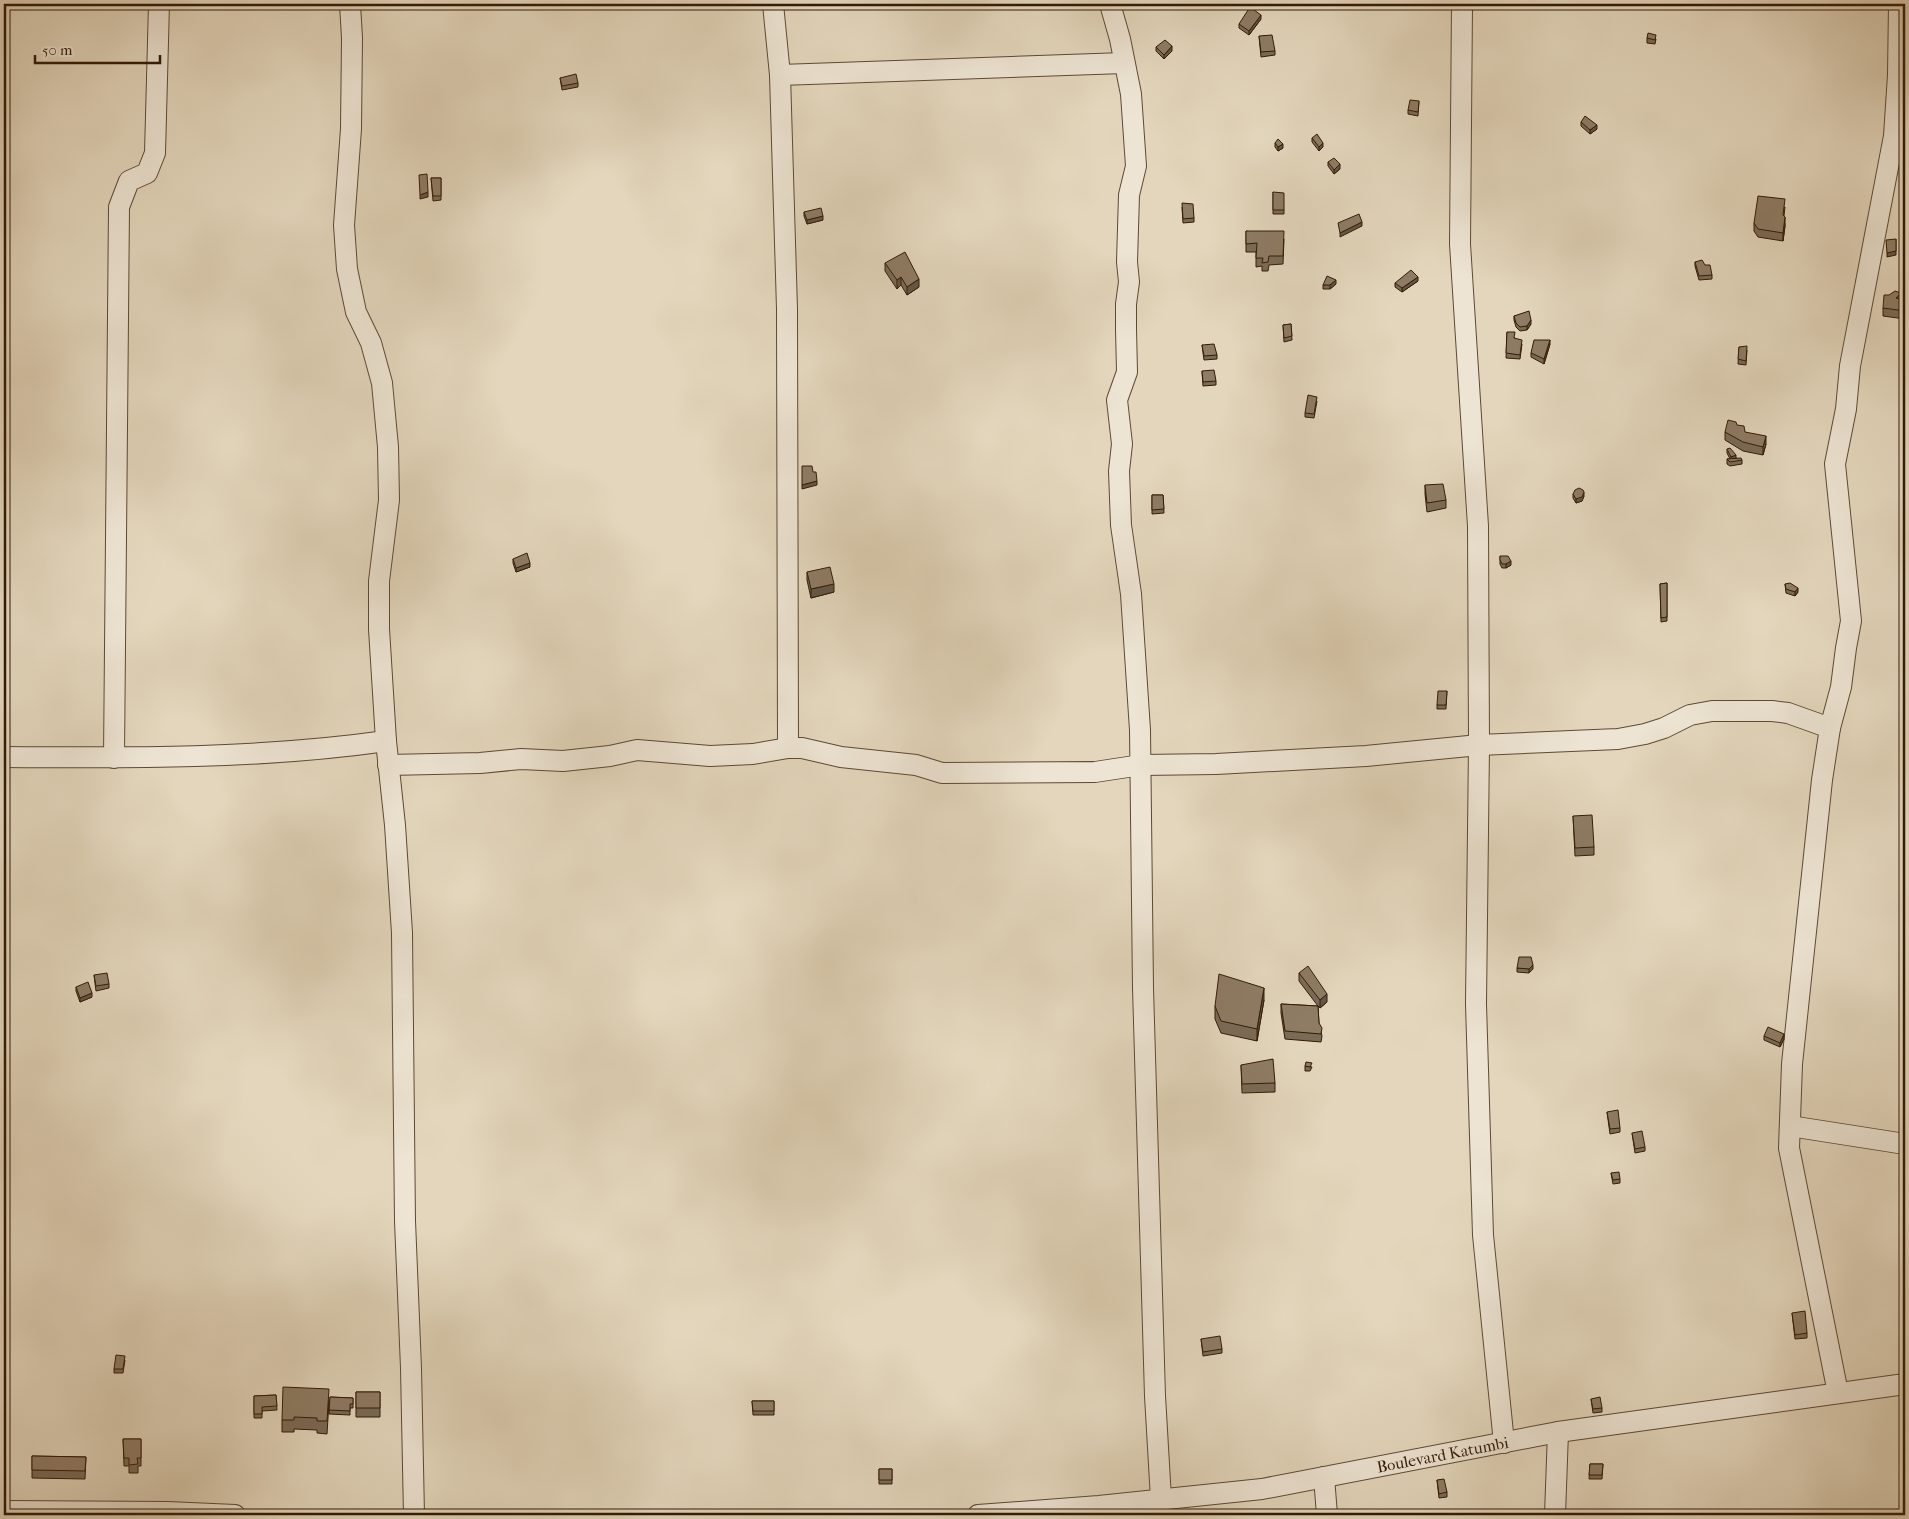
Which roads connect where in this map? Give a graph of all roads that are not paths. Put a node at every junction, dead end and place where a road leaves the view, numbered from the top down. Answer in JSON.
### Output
{"nodes":[{"id":1,"x":159,"y":4,"type":"edge"},
{"id":2,"x":350,"y":4,"type":"edge"},
{"id":3,"x":773,"y":4,"type":"edge"},
{"id":4,"x":1110,"y":4,"type":"edge"},
{"id":5,"x":1462,"y":4,"type":"edge"},
{"id":6,"x":1899,"y":4,"type":"edge"},
{"id":7,"x":1124,"y":63,"type":"junction"},
{"id":8,"x":780,"y":75,"type":"junction"},
{"id":9,"x":1830,"y":728,"type":"junction"},
{"id":10,"x":386,"y":742,"type":"junction"},
{"id":11,"x":1479,"y":745,"type":"junction"},
{"id":12,"x":788,"y":748,"type":"junction"},
{"id":13,"x":4,"y":757,"type":"edge"},
{"id":14,"x":114,"y":758,"type":"junction"},
{"id":15,"x":388,"y":765,"type":"junction"},
{"id":16,"x":1141,"y":765,"type":"junction"},
{"id":17,"x":1790,"y":1126,"type":"junction"},
{"id":18,"x":1905,"y":1144,"type":"edge"},
{"id":19,"x":1905,"y":1384,"type":"edge"},
{"id":20,"x":1838,"y":1393,"type":"junction"},
{"id":21,"x":1558,"y":1432,"type":"junction"},
{"id":22,"x":1504,"y":1442,"type":"junction"},
{"id":23,"x":1324,"y":1477,"type":"junction"},
{"id":24,"x":1161,"y":1499,"type":"junction"},
{"id":25,"x":4,"y":1511,"type":"edge"},
{"id":26,"x":55,"y":1513,"type":"edge"},
{"id":27,"x":235,"y":1515,"type":"edge"},
{"id":28,"x":414,"y":1515,"type":"edge"},
{"id":29,"x":978,"y":1515,"type":"edge"},
{"id":30,"x":1327,"y":1515,"type":"edge"},
{"id":31,"x":1555,"y":1515,"type":"edge"}],
"edges":[{"from":1,"to":14,"type":"street"},
{"from":2,"to":10,"type":"street"},
{"from":3,"to":8,"type":"street"},
{"from":4,"to":7,"type":"street"},
{"from":5,"to":11,"type":"street"},
{"from":6,"to":9,"type":"street"},
{"from":7,"to":8,"type":"street"},
{"from":7,"to":16,"type":"street"},
{"from":8,"to":12,"type":"street"},
{"from":9,"to":11,"type":"street"},
{"from":9,"to":17,"type":"street"},
{"from":10,"to":14,"type":"street"},
{"from":10,"to":15,"type":"street"},
{"from":11,"to":16,"type":"street"},
{"from":11,"to":22,"type":"street"},
{"from":12,"to":15,"type":"street"},
{"from":12,"to":16,"type":"street"},
{"from":13,"to":14,"type":"street"},
{"from":15,"to":28,"type":"street"},
{"from":16,"to":24,"type":"street"},
{"from":17,"to":18,"type":"street"},
{"from":17,"to":20,"type":"street"},
{"from":19,"to":20,"type":"street","name":"Boulevard Katumbi"},
{"from":20,"to":21,"type":"street","name":"Boulevard Katumbi"},
{"from":21,"to":22,"type":"street","name":"Boulevard Katumbi"},
{"from":21,"to":31,"type":"street"},
{"from":22,"to":23,"type":"street","name":"Boulevard Katumbi"},
{"from":23,"to":24,"type":"street","name":"Boulevard Katumbi"},
{"from":23,"to":30,"type":"street"},
{"from":24,"to":29,"type":"street","name":"Boulevard Katumbi"},
{"from":25,"to":26,"type":"street"},
{"from":26,"to":27,"type":"street"}]}
